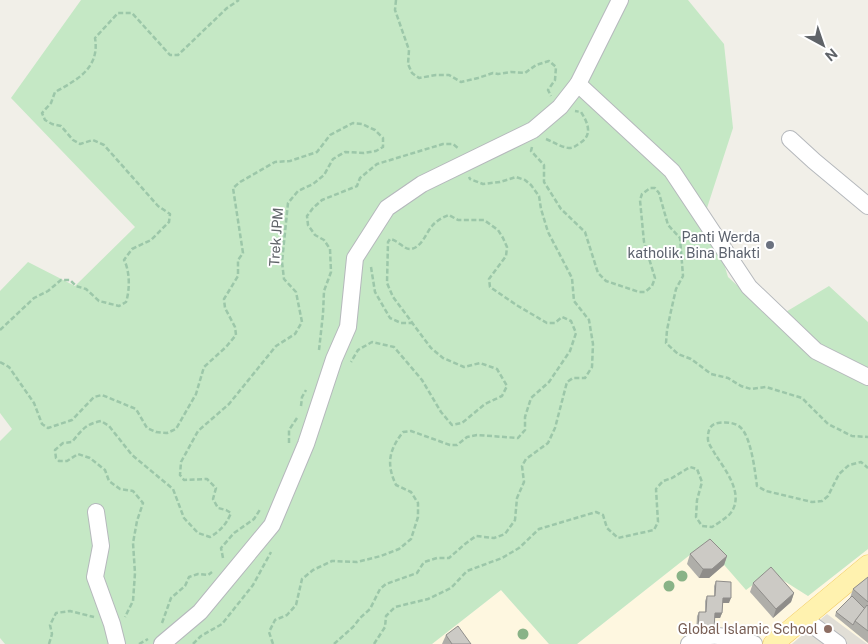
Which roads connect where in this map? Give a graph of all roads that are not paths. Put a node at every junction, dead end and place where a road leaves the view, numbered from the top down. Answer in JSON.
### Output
{"nodes":[{"id":1,"x":620,"y":0,"type":"edge"},
{"id":2,"x":578,"y":84,"type":"junction"},
{"id":3,"x":790,"y":139,"type":"dead end"},
{"id":4,"x":868,"y":206,"type":"edge"},
{"id":5,"x":868,"y":377,"type":"edge"},
{"id":6,"x":96,"y":512,"type":"dead end"},
{"id":7,"x":868,"y":565,"type":"edge"},
{"id":8,"x":803,"y":618,"type":"junction"},
{"id":9,"x":158,"y":640,"type":"edge"},
{"id":10,"x":117,"y":644,"type":"edge"},
{"id":11,"x":689,"y":644,"type":"edge"},
{"id":12,"x":754,"y":644,"type":"edge"},
{"id":13,"x":773,"y":644,"type":"edge"},
{"id":14,"x":838,"y":644,"type":"edge"}],
"edges":[{"from":1,"to":2,"type":"street"},
{"from":2,"to":5,"type":"street"},
{"from":2,"to":9,"type":"street"},
{"from":3,"to":4,"type":"street"},
{"from":6,"to":10,"type":"street"},
{"from":7,"to":8,"type":"main road"},
{"from":8,"to":13,"type":"main road"},
{"from":8,"to":14,"type":"street"},
{"from":11,"to":12,"type":"street"}]}
